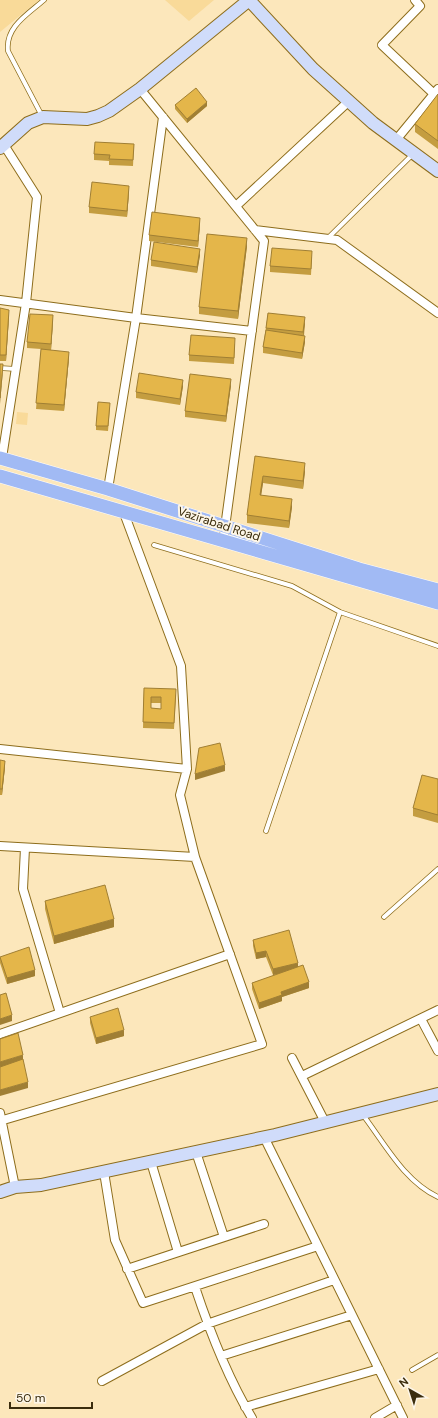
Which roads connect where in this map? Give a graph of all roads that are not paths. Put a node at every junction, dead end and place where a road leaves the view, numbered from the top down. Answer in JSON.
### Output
{"nodes":[{"id":1,"x":44,"y":0,"type":"edge"},
{"id":2,"x":415,"y":0,"type":"edge"},
{"id":3,"x":244,"y":1,"type":"edge"},
{"id":4,"x":140,"y":89,"type":"junction"},
{"id":5,"x":436,"y":91,"type":"edge"},
{"id":6,"x":349,"y":101,"type":"junction"},
{"id":7,"x":43,"y":117,"type":"junction"},
{"id":8,"x":163,"y":117,"type":"junction"},
{"id":9,"x":396,"y":140,"type":"junction"},
{"id":10,"x":2,"y":146,"type":"edge"},
{"id":11,"x":414,"y":153,"type":"junction"},
{"id":12,"x":438,"y":171,"type":"edge"},
{"id":13,"x":236,"y":206,"type":"junction"},
{"id":14,"x":255,"y":230,"type":"junction"},
{"id":15,"x":327,"y":239,"type":"junction"},
{"id":16,"x":0,"y":300,"type":"edge"},
{"id":17,"x":26,"y":303,"type":"junction"},
{"id":18,"x":438,"y":313,"type":"edge"},
{"id":19,"x":136,"y":318,"type":"junction"},
{"id":20,"x":252,"y":331,"type":"junction"},
{"id":21,"x":0,"y":368,"type":"edge"},
{"id":22,"x":16,"y":369,"type":"junction"},
{"id":23,"x":1,"y":455,"type":"edge"},
{"id":24,"x":59,"y":474,"type":"junction"},
{"id":25,"x":0,"y":476,"type":"edge"},
{"id":26,"x":108,"y":489,"type":"junction"},
{"id":27,"x":54,"y":492,"type":"junction"},
{"id":28,"x":124,"y":513,"type":"junction"},
{"id":29,"x":226,"y":527,"type":"junction"},
{"id":30,"x":223,"y":542,"type":"junction"},
{"id":31,"x":154,"y":545,"type":"dead end"},
{"id":32,"x":438,"y":590,"type":"edge"},
{"id":33,"x":438,"y":603,"type":"edge"},
{"id":34,"x":340,"y":612,"type":"junction"},
{"id":35,"x":438,"y":646,"type":"edge"},
{"id":36,"x":0,"y":749,"type":"edge"},
{"id":37,"x":187,"y":769,"type":"junction"},
{"id":38,"x":266,"y":831,"type":"dead end"},
{"id":39,"x":0,"y":846,"type":"edge"},
{"id":40,"x":25,"y":848,"type":"junction"},
{"id":41,"x":195,"y":857,"type":"junction"},
{"id":42,"x":438,"y":869,"type":"edge"},
{"id":43,"x":384,"y":918,"type":"dead end"},
{"id":44,"x":230,"y":954,"type":"junction"},
{"id":45,"x":438,"y":1010,"type":"edge"},
{"id":46,"x":60,"y":1013,"type":"junction"},
{"id":47,"x":421,"y":1019,"type":"junction"},
{"id":48,"x":0,"y":1034,"type":"edge"},
{"id":49,"x":437,"y":1048,"type":"edge"},
{"id":50,"x":292,"y":1058,"type":"dead end"},
{"id":51,"x":302,"y":1076,"type":"junction"},
{"id":52,"x":438,"y":1094,"type":"edge"},
{"id":53,"x":362,"y":1113,"type":"junction"},
{"id":54,"x":1,"y":1118,"type":"edge"},
{"id":55,"x":325,"y":1122,"type":"junction"},
{"id":56,"x":264,"y":1137,"type":"junction"},
{"id":57,"x":196,"y":1152,"type":"junction"},
{"id":58,"x":151,"y":1162,"type":"junction"},
{"id":59,"x":104,"y":1172,"type":"junction"},
{"id":60,"x":15,"y":1187,"type":"junction"},
{"id":61,"x":0,"y":1192,"type":"edge"},
{"id":62,"x":438,"y":1197,"type":"edge"},
{"id":63,"x":264,"y":1224,"type":"dead end"},
{"id":64,"x":224,"y":1237,"type":"junction"},
{"id":65,"x":318,"y":1246,"type":"junction"},
{"id":66,"x":178,"y":1252,"type":"junction"},
{"id":67,"x":128,"y":1269,"type":"junction"},
{"id":68,"x":334,"y":1280,"type":"junction"},
{"id":69,"x":195,"y":1287,"type":"junction"},
{"id":70,"x":352,"y":1315,"type":"junction"},
{"id":71,"x":207,"y":1324,"type":"junction"},
{"id":72,"x":438,"y":1355,"type":"edge"},
{"id":73,"x":221,"y":1356,"type":"junction"},
{"id":74,"x":379,"y":1369,"type":"junction"},
{"id":75,"x":412,"y":1370,"type":"dead end"},
{"id":76,"x":102,"y":1381,"type":"dead end"},
{"id":77,"x":397,"y":1405,"type":"junction"},
{"id":78,"x":245,"y":1407,"type":"junction"},
{"id":79,"x":252,"y":1418,"type":"edge"},
{"id":80,"x":375,"y":1418,"type":"edge"},
{"id":81,"x":403,"y":1418,"type":"edge"}],
"edges":[{"from":1,"to":7,"type":"lane"},
{"from":2,"to":5,"type":"street"},
{"from":3,"to":4,"type":"street"},
{"from":3,"to":6,"type":"street"},
{"from":4,"to":7,"type":"street"},
{"from":4,"to":8,"type":"street"},
{"from":5,"to":9,"type":"street"},
{"from":6,"to":9,"type":"street"},
{"from":6,"to":13,"type":"street"},
{"from":7,"to":10,"type":"street"},
{"from":8,"to":13,"type":"street"},
{"from":8,"to":19,"type":"street"},
{"from":9,"to":11,"type":"street"},
{"from":10,"to":17,"type":"street"},
{"from":11,"to":12,"type":"street"},
{"from":11,"to":15,"type":"lane"},
{"from":13,"to":14,"type":"street"},
{"from":14,"to":15,"type":"street"},
{"from":14,"to":20,"type":"street"},
{"from":15,"to":18,"type":"street"},
{"from":16,"to":17,"type":"street"},
{"from":17,"to":19,"type":"street"},
{"from":17,"to":22,"type":"street"},
{"from":19,"to":20,"type":"street"},
{"from":19,"to":26,"type":"street"},
{"from":20,"to":29,"type":"street"},
{"from":21,"to":22,"type":"lane"},
{"from":22,"to":23,"type":"street"},
{"from":23,"to":24,"type":"main road","name":"Vazirabad Road"},
{"from":24,"to":26,"type":"main road","name":"Vazirabad Road"},
{"from":24,"to":27,"type":"main road"},
{"from":25,"to":27,"type":"main road","name":"Vazirabad Road"},
{"from":26,"to":29,"type":"main road","name":"Vazirabad Road"},
{"from":27,"to":28,"type":"main road","name":"Vazirabad Road"},
{"from":28,"to":30,"type":"main road","name":"Vazirabad Road"},
{"from":28,"to":37,"type":"street"},
{"from":29,"to":30,"type":"street"},
{"from":29,"to":32,"type":"main road","name":"Vazirabad Road"},
{"from":30,"to":33,"type":"main road","name":"Vazirabad Road"},
{"from":31,"to":34,"type":"lane"},
{"from":34,"to":35,"type":"lane"},
{"from":34,"to":38,"type":"lane"},
{"from":36,"to":37,"type":"street"},
{"from":37,"to":41,"type":"street"},
{"from":39,"to":40,"type":"street"},
{"from":40,"to":41,"type":"street"},
{"from":40,"to":46,"type":"street"},
{"from":41,"to":44,"type":"street"},
{"from":42,"to":43,"type":"lane"},
{"from":44,"to":46,"type":"street"},
{"from":44,"to":54,"type":"street"},
{"from":45,"to":47,"type":"street"},
{"from":46,"to":48,"type":"street"},
{"from":47,"to":49,"type":"street"},
{"from":47,"to":51,"type":"street"},
{"from":50,"to":51,"type":"street"},
{"from":51,"to":55,"type":"street"},
{"from":52,"to":53,"type":"street"},
{"from":53,"to":55,"type":"street"},
{"from":53,"to":62,"type":"lane"},
{"from":54,"to":60,"type":"street"},
{"from":55,"to":56,"type":"street"},
{"from":56,"to":57,"type":"street"},
{"from":56,"to":65,"type":"street"},
{"from":57,"to":58,"type":"street"},
{"from":57,"to":64,"type":"street"},
{"from":58,"to":59,"type":"street"},
{"from":58,"to":66,"type":"street"},
{"from":59,"to":60,"type":"street"},
{"from":59,"to":67,"type":"street"},
{"from":60,"to":61,"type":"street"},
{"from":63,"to":64,"type":"street"},
{"from":64,"to":66,"type":"street"},
{"from":65,"to":68,"type":"street"},
{"from":65,"to":69,"type":"street"},
{"from":66,"to":67,"type":"street"},
{"from":67,"to":69,"type":"street"},
{"from":68,"to":70,"type":"street"},
{"from":68,"to":71,"type":"street"},
{"from":69,"to":71,"type":"street"},
{"from":70,"to":73,"type":"street"},
{"from":70,"to":74,"type":"street"},
{"from":71,"to":73,"type":"street"},
{"from":71,"to":76,"type":"street"},
{"from":72,"to":75,"type":"lane"},
{"from":73,"to":78,"type":"street"},
{"from":74,"to":77,"type":"street"},
{"from":74,"to":78,"type":"street"},
{"from":77,"to":80,"type":"street"},
{"from":77,"to":81,"type":"street"},
{"from":78,"to":79,"type":"street"}]}
